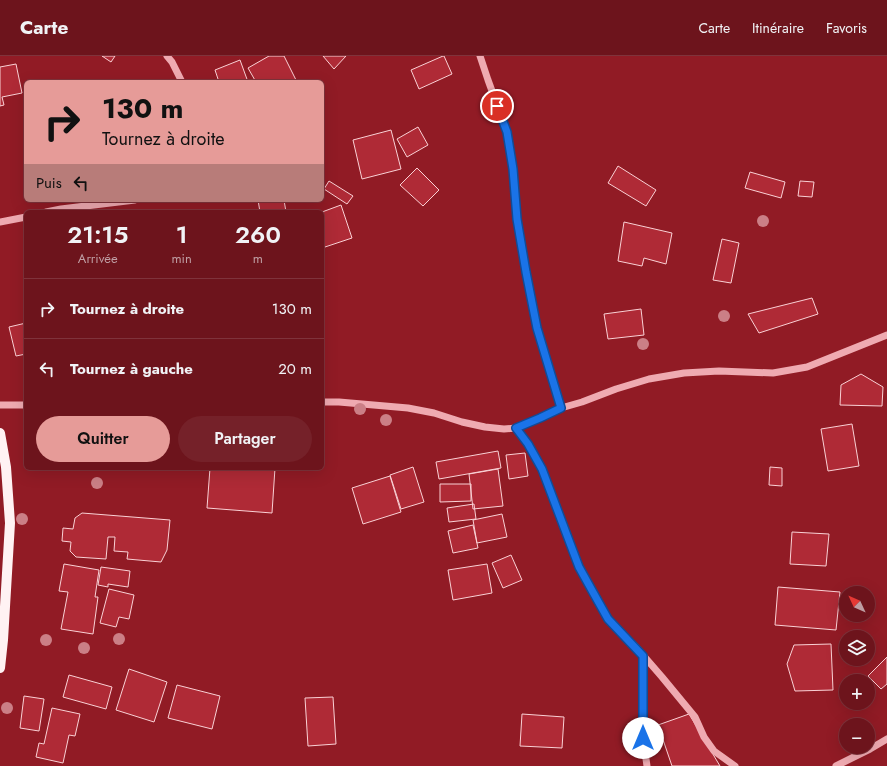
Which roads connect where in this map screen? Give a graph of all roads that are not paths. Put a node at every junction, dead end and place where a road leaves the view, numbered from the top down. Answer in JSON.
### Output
{"nodes":[{"id":1,"x":167,"y":56,"type":"edge"},
{"id":2,"x":480,"y":56,"type":"edge"},
{"id":3,"x":181,"y":80,"type":"edge"},
{"id":4,"x":119,"y":202,"type":"edge"},
{"id":5,"x":56,"y":210,"type":"edge"},
{"id":6,"x":24,"y":217,"type":"edge"},
{"id":7,"x":0,"y":222,"type":"edge"},
{"id":8,"x":887,"y":335,"type":"edge"},
{"id":9,"x":324,"y":402,"type":"edge"},
{"id":10,"x":0,"y":405,"type":"edge"},
{"id":11,"x":24,"y":405,"type":"edge"},
{"id":12,"x":561,"y":408,"type":"junction"},
{"id":13,"x":516,"y":428,"type":"junction"},
{"id":14,"x":0,"y":433,"type":"edge"},
{"id":15,"x":3,"y":468,"type":"edge"},
{"id":16,"x":643,"y":656,"type":"junction"},
{"id":17,"x":0,"y":668,"type":"edge"},
{"id":18,"x":887,"y":739,"type":"edge"},
{"id":19,"x":647,"y":766,"type":"edge"},
{"id":20,"x":734,"y":766,"type":"edge"},
{"id":21,"x":836,"y":766,"type":"edge"}],
"edges":[{"from":1,"to":3,"type":"street"},
{"from":2,"to":12,"type":"street"},
{"from":4,"to":5,"type":"street"},
{"from":6,"to":7,"type":"street"},
{"from":8,"to":12,"type":"street"},
{"from":9,"to":13,"type":"street"},
{"from":10,"to":11,"type":"street"},
{"from":12,"to":13,"type":"street"},
{"from":13,"to":16,"type":"street"},
{"from":14,"to":15,"type":"main road"},
{"from":15,"to":17,"type":"main road"},
{"from":16,"to":19,"type":"street"},
{"from":16,"to":20,"type":"street"},
{"from":18,"to":21,"type":"street"}]}
